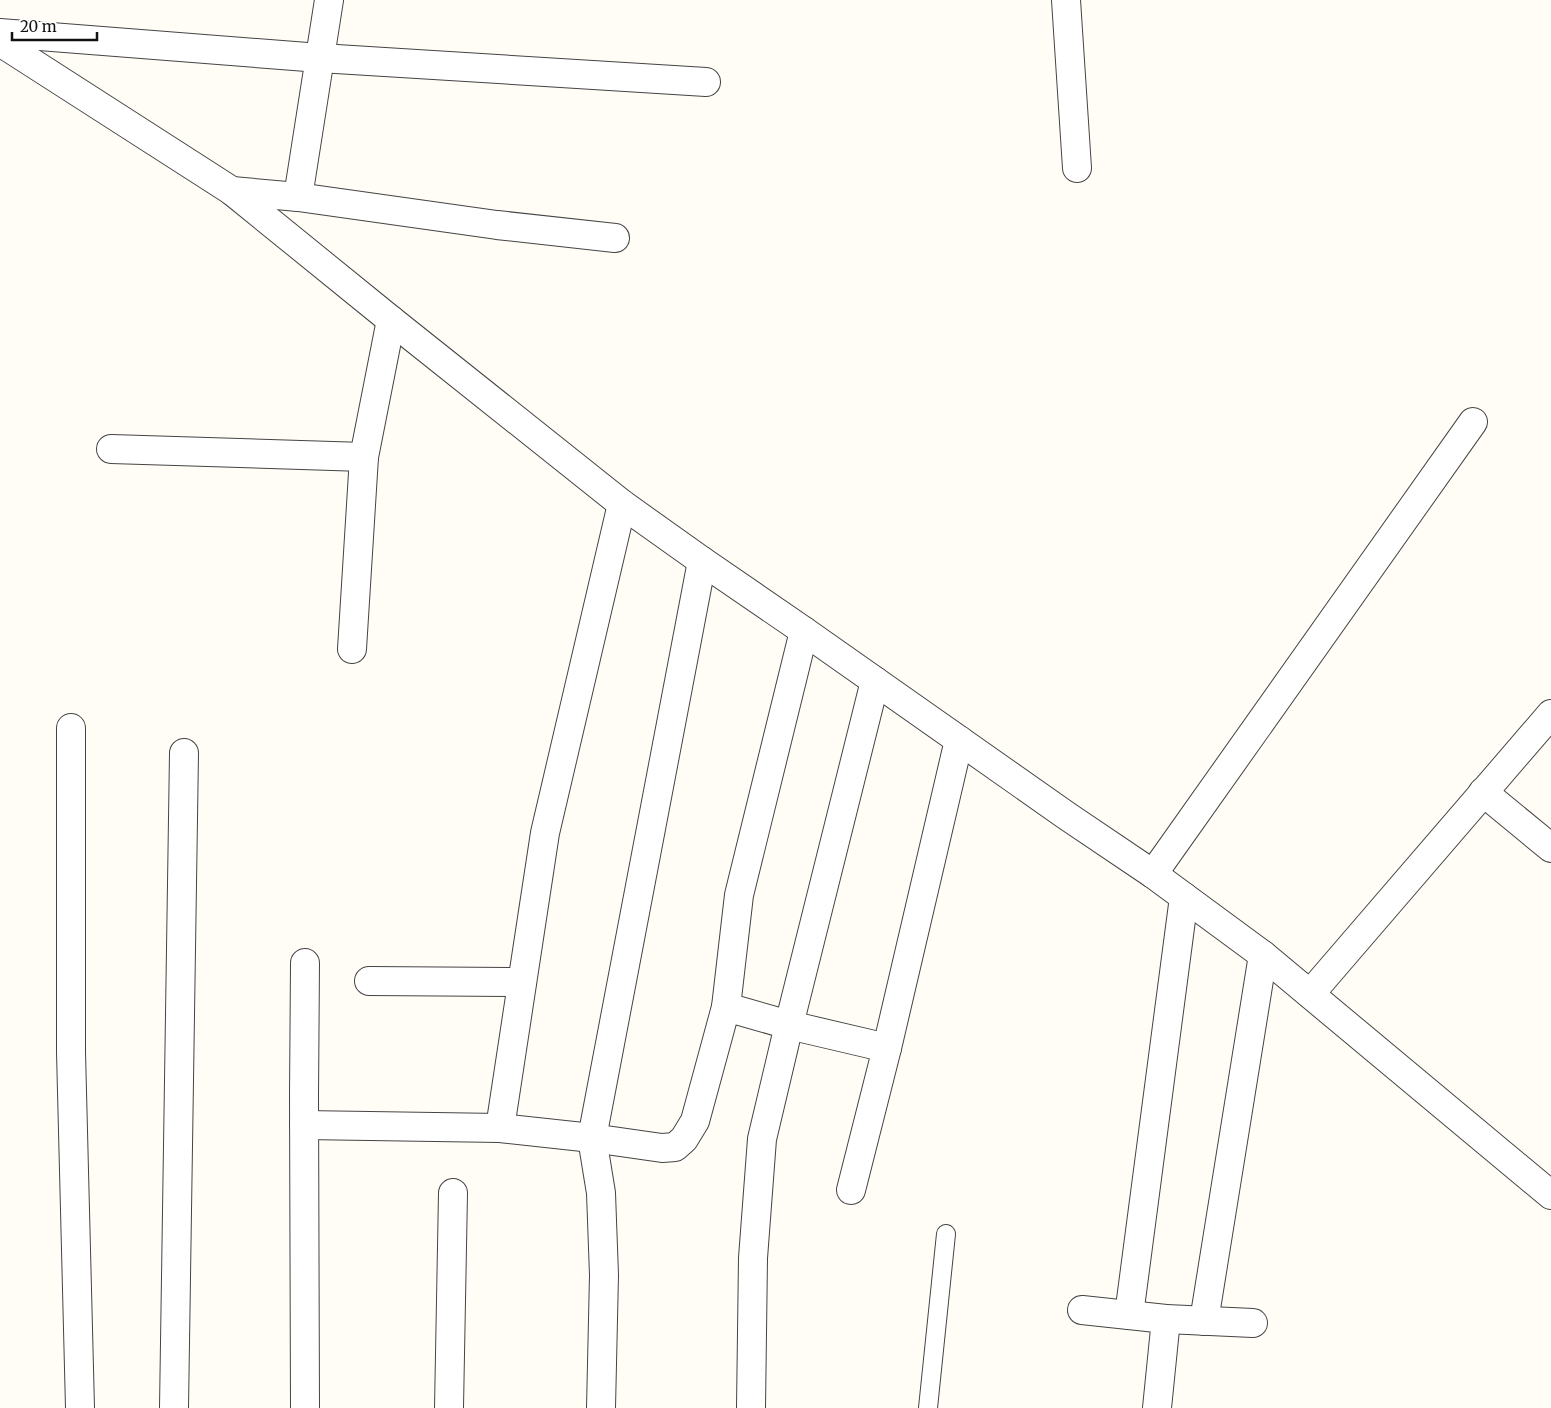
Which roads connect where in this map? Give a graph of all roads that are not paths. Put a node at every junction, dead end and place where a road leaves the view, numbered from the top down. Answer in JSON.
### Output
{"nodes":[{"id":1,"x":329,"y":0,"type":"edge"},
{"id":2,"x":1066,"y":0,"type":"edge"},
{"id":3,"x":0,"y":33,"type":"edge"},
{"id":4,"x":0,"y":42,"type":"edge"},
{"id":5,"x":320,"y":58,"type":"junction"},
{"id":6,"x":706,"y":82,"type":"dead end"},
{"id":7,"x":1077,"y":168,"type":"dead end"},
{"id":8,"x":232,"y":191,"type":"junction"},
{"id":9,"x":298,"y":197,"type":"junction"},
{"id":10,"x":615,"y":238,"type":"dead end"},
{"id":11,"x":391,"y":320,"type":"junction"},
{"id":12,"x":1473,"y":422,"type":"dead end"},
{"id":13,"x":111,"y":449,"type":"dead end"},
{"id":14,"x":364,"y":457,"type":"junction"},
{"id":15,"x":622,"y":504,"type":"junction"},
{"id":16,"x":702,"y":561,"type":"junction"},
{"id":17,"x":804,"y":631,"type":"junction"},
{"id":18,"x":352,"y":649,"type":"dead end"},
{"id":19,"x":876,"y":681,"type":"junction"},
{"id":20,"x":1551,"y":714,"type":"edge"},
{"id":21,"x":71,"y":728,"type":"dead end"},
{"id":22,"x":959,"y":740,"type":"junction"},
{"id":23,"x":184,"y":753,"type":"dead end"},
{"id":24,"x":1483,"y":792,"type":"junction"},
{"id":25,"x":1551,"y":848,"type":"edge"},
{"id":26,"x":1153,"y":874,"type":"junction"},
{"id":27,"x":1184,"y":897,"type":"junction"},
{"id":28,"x":1263,"y":955,"type":"junction"},
{"id":29,"x":305,"y":963,"type":"dead end"},
{"id":30,"x":369,"y":982,"type":"dead end"},
{"id":31,"x":522,"y":982,"type":"junction"},
{"id":32,"x":1310,"y":994,"type":"junction"},
{"id":33,"x":726,"y":1007,"type":"junction"},
{"id":34,"x":789,"y":1025,"type":"junction"},
{"id":35,"x":887,"y":1048,"type":"junction"},
{"id":36,"x":304,"y":1125,"type":"junction"},
{"id":37,"x":500,"y":1128,"type":"junction"},
{"id":38,"x":592,"y":1138,"type":"junction"},
{"id":39,"x":851,"y":1190,"type":"dead end"},
{"id":40,"x":453,"y":1193,"type":"dead end"},
{"id":41,"x":1551,"y":1195,"type":"edge"},
{"id":42,"x":946,"y":1234,"type":"dead end"},
{"id":43,"x":1082,"y":1310,"type":"dead end"},
{"id":44,"x":1129,"y":1315,"type":"junction"},
{"id":45,"x":1166,"y":1319,"type":"junction"},
{"id":46,"x":1204,"y":1321,"type":"junction"},
{"id":47,"x":1253,"y":1323,"type":"dead end"},
{"id":48,"x":80,"y":1408,"type":"edge"},
{"id":49,"x":174,"y":1408,"type":"edge"},
{"id":50,"x":305,"y":1408,"type":"edge"},
{"id":51,"x":449,"y":1408,"type":"edge"},
{"id":52,"x":601,"y":1408,"type":"edge"},
{"id":53,"x":751,"y":1408,"type":"edge"},
{"id":54,"x":928,"y":1408,"type":"edge"},
{"id":55,"x":1157,"y":1408,"type":"edge"}],
"edges":[{"from":1,"to":5,"type":"street"},
{"from":2,"to":7,"type":"street"},
{"from":3,"to":5,"type":"street"},
{"from":4,"to":8,"type":"street"},
{"from":5,"to":6,"type":"street"},
{"from":5,"to":9,"type":"street"},
{"from":8,"to":9,"type":"street"},
{"from":8,"to":11,"type":"street"},
{"from":9,"to":10,"type":"street"},
{"from":11,"to":14,"type":"street"},
{"from":11,"to":15,"type":"street"},
{"from":12,"to":26,"type":"street"},
{"from":13,"to":14,"type":"street"},
{"from":14,"to":18,"type":"street"},
{"from":15,"to":16,"type":"street"},
{"from":15,"to":31,"type":"street"},
{"from":16,"to":17,"type":"street"},
{"from":16,"to":38,"type":"street"},
{"from":17,"to":19,"type":"street"},
{"from":17,"to":33,"type":"street"},
{"from":19,"to":22,"type":"street"},
{"from":19,"to":34,"type":"street"},
{"from":20,"to":24,"type":"street"},
{"from":21,"to":48,"type":"street"},
{"from":22,"to":26,"type":"street"},
{"from":22,"to":35,"type":"street"},
{"from":23,"to":49,"type":"street"},
{"from":24,"to":25,"type":"street"},
{"from":24,"to":32,"type":"street"},
{"from":26,"to":27,"type":"street"},
{"from":27,"to":28,"type":"street"},
{"from":27,"to":44,"type":"street"},
{"from":28,"to":32,"type":"street"},
{"from":28,"to":46,"type":"street"},
{"from":29,"to":36,"type":"street"},
{"from":30,"to":31,"type":"street"},
{"from":31,"to":37,"type":"street"},
{"from":32,"to":41,"type":"street"},
{"from":33,"to":34,"type":"street"},
{"from":33,"to":38,"type":"street"},
{"from":34,"to":35,"type":"street"},
{"from":34,"to":53,"type":"street"},
{"from":35,"to":39,"type":"street"},
{"from":36,"to":37,"type":"street"},
{"from":36,"to":50,"type":"street"},
{"from":37,"to":38,"type":"street"},
{"from":38,"to":52,"type":"street"},
{"from":40,"to":51,"type":"street"},
{"from":42,"to":54,"type":"lane"},
{"from":43,"to":44,"type":"street"},
{"from":44,"to":45,"type":"street"},
{"from":45,"to":46,"type":"street"},
{"from":45,"to":55,"type":"street"},
{"from":46,"to":47,"type":"street"}]}
